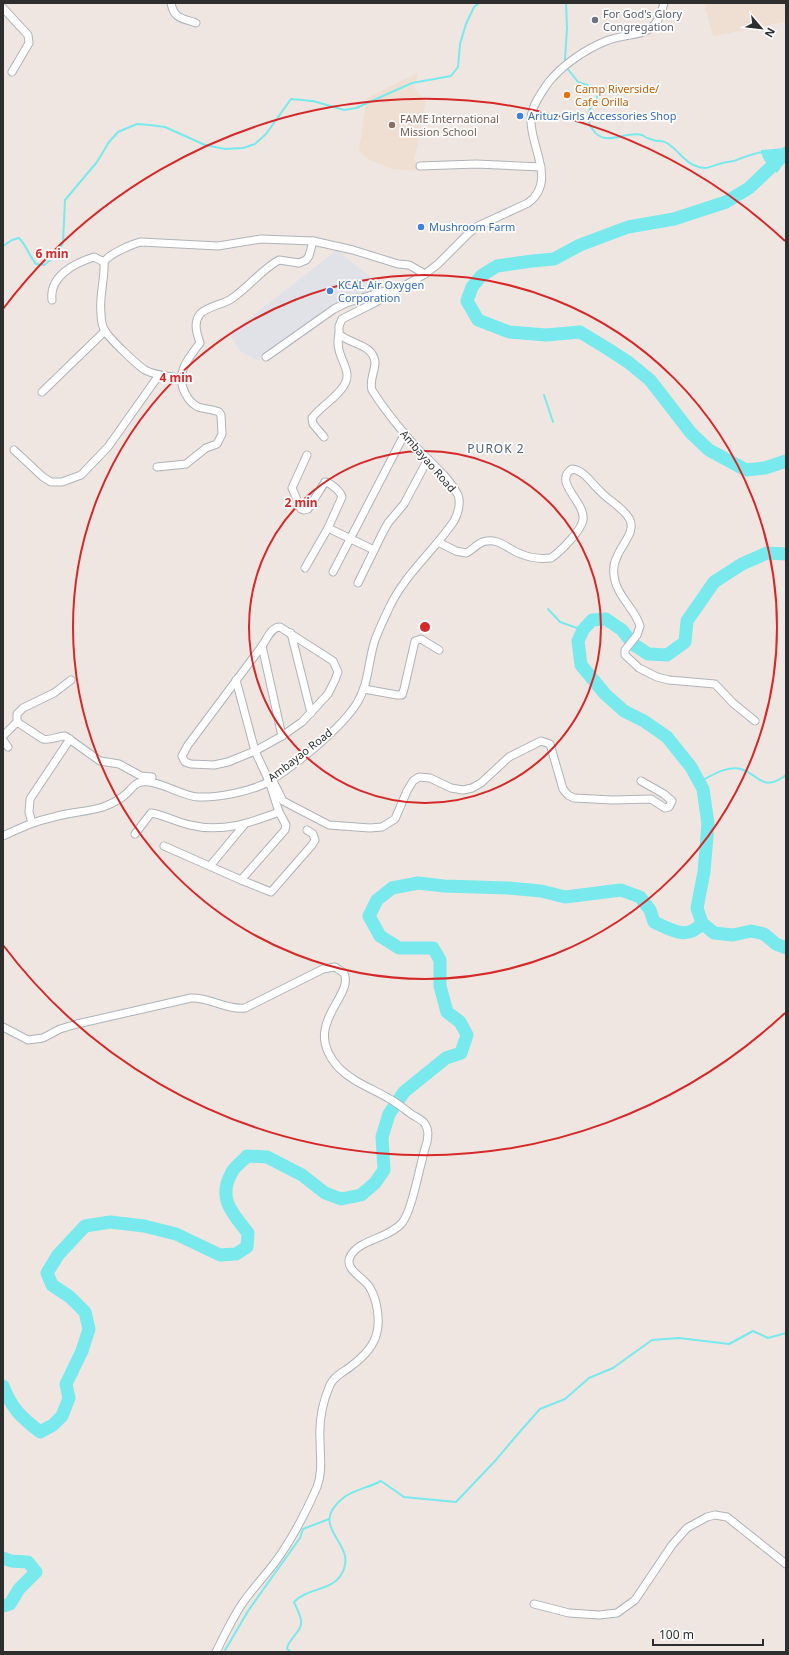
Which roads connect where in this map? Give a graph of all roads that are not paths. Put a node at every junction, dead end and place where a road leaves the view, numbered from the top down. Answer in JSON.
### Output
{"nodes":[{"id":1,"x":171,"y":3,"type":"edge"},
{"id":2,"x":664,"y":3,"type":"edge"},
{"id":3,"x":3,"y":8,"type":"edge"},
{"id":4,"x":196,"y":23,"type":"dead end"},
{"id":5,"x":12,"y":72,"type":"dead end"},
{"id":6,"x":420,"y":166,"type":"dead end"},
{"id":7,"x":541,"y":167,"type":"junction"},
{"id":8,"x":313,"y":241,"type":"junction"},
{"id":9,"x":104,"y":262,"type":"junction"},
{"id":10,"x":425,"y":274,"type":"junction"},
{"id":11,"x":394,"y":292,"type":"junction"},
{"id":12,"x":52,"y":300,"type":"dead end"},
{"id":13,"x":105,"y":331,"type":"junction"},
{"id":14,"x":339,"y":334,"type":"junction"},
{"id":15,"x":266,"y":357,"type":"dead end"},
{"id":16,"x":159,"y":375,"type":"junction"},
{"id":17,"x":180,"y":378,"type":"junction"},
{"id":18,"x":42,"y":392,"type":"dead end"},
{"id":19,"x":405,"y":433,"type":"junction"},
{"id":20,"x":324,"y":437,"type":"dead end"},
{"id":21,"x":14,"y":450,"type":"dead end"},
{"id":22,"x":307,"y":454,"type":"dead end"},
{"id":23,"x":428,"y":459,"type":"junction"},
{"id":24,"x":157,"y":467,"type":"dead end"},
{"id":25,"x":328,"y":528,"type":"junction"},
{"id":26,"x":351,"y":539,"type":"junction"},
{"id":27,"x":438,"y":542,"type":"junction"},
{"id":28,"x":374,"y":550,"type":"junction"},
{"id":29,"x":305,"y":568,"type":"dead end"},
{"id":30,"x":333,"y":572,"type":"dead end"},
{"id":31,"x":358,"y":583,"type":"dead end"},
{"id":32,"x":291,"y":634,"type":"junction"},
{"id":33,"x":262,"y":646,"type":"junction"},
{"id":34,"x":439,"y":650,"type":"dead end"},
{"id":35,"x":71,"y":680,"type":"dead end"},
{"id":36,"x":236,"y":680,"type":"junction"},
{"id":37,"x":364,"y":689,"type":"junction"},
{"id":38,"x":311,"y":713,"type":"junction"},
{"id":39,"x":755,"y":721,"type":"dead end"},
{"id":40,"x":17,"y":722,"type":"junction"},
{"id":41,"x":3,"y":736,"type":"edge"},
{"id":42,"x":282,"y":736,"type":"junction"},
{"id":43,"x":70,"y":738,"type":"junction"},
{"id":44,"x":3,"y":740,"type":"edge"},
{"id":45,"x":8,"y":747,"type":"dead end"},
{"id":46,"x":255,"y":751,"type":"junction"},
{"id":47,"x":152,"y":777,"type":"dead end"},
{"id":48,"x":270,"y":780,"type":"junction"},
{"id":49,"x":642,"y":782,"type":"dead end"},
{"id":50,"x":280,"y":812,"type":"junction"},
{"id":51,"x":32,"y":823,"type":"junction"},
{"id":52,"x":244,"y":825,"type":"junction"},
{"id":53,"x":307,"y":830,"type":"dead end"},
{"id":54,"x":135,"y":834,"type":"dead end"},
{"id":55,"x":3,"y":836,"type":"edge"},
{"id":56,"x":164,"y":846,"type":"dead end"},
{"id":57,"x":210,"y":866,"type":"junction"},
{"id":58,"x":241,"y":880,"type":"junction"},
{"id":59,"x":3,"y":1027,"type":"edge"},
{"id":60,"x":786,"y":1564,"type":"edge"},
{"id":61,"x":534,"y":1604,"type":"dead end"},
{"id":62,"x":216,"y":1652,"type":"edge"}],
"edges":[{"from":1,"to":4,"type":"street"},
{"from":2,"to":7,"type":"street"},
{"from":3,"to":5,"type":"street"},
{"from":6,"to":7,"type":"street"},
{"from":7,"to":10,"type":"street"},
{"from":8,"to":9,"type":"street"},
{"from":8,"to":10,"type":"street"},
{"from":8,"to":17,"type":"street"},
{"from":9,"to":12,"type":"street"},
{"from":9,"to":13,"type":"street"},
{"from":10,"to":11,"type":"street"},
{"from":11,"to":14,"type":"street"},
{"from":11,"to":15,"type":"street"},
{"from":13,"to":16,"type":"street"},
{"from":13,"to":18,"type":"street"},
{"from":14,"to":19,"type":"street","name":"Ambayao Road"},
{"from":14,"to":20,"type":"street"},
{"from":16,"to":17,"type":"street"},
{"from":16,"to":21,"type":"street"},
{"from":17,"to":24,"type":"street"},
{"from":19,"to":23,"type":"street","name":"Ambayao Road"},
{"from":19,"to":26,"type":"street"},
{"from":22,"to":25,"type":"street"},
{"from":23,"to":27,"type":"street","name":"Ambayao Road"},
{"from":23,"to":28,"type":"street"},
{"from":25,"to":26,"type":"street"},
{"from":25,"to":29,"type":"street"},
{"from":26,"to":28,"type":"street"},
{"from":26,"to":30,"type":"street"},
{"from":27,"to":37,"type":"street","name":"Ambayao Road"},
{"from":27,"to":39,"type":"street"},
{"from":28,"to":31,"type":"street"},
{"from":32,"to":33,"type":"street"},
{"from":32,"to":38,"type":"street"},
{"from":32,"to":38,"type":"street"},
{"from":33,"to":36,"type":"street"},
{"from":33,"to":42,"type":"street"},
{"from":34,"to":37,"type":"street"},
{"from":35,"to":40,"type":"street"},
{"from":36,"to":46,"type":"street"},
{"from":36,"to":46,"type":"street"},
{"from":37,"to":48,"type":"street","name":"Ambayao Road"},
{"from":38,"to":42,"type":"street"},
{"from":40,"to":41,"type":"street"},
{"from":40,"to":43,"type":"street"},
{"from":42,"to":46,"type":"street"},
{"from":43,"to":47,"type":"street"},
{"from":43,"to":51,"type":"street"},
{"from":44,"to":45,"type":"street"},
{"from":46,"to":48,"type":"street"},
{"from":48,"to":49,"type":"street"},
{"from":48,"to":50,"type":"street"},
{"from":48,"to":51,"type":"street","name":"Ambayao Road"},
{"from":50,"to":52,"type":"street"},
{"from":50,"to":58,"type":"street"},
{"from":51,"to":55,"type":"street","name":"Ambayao Road"},
{"from":52,"to":54,"type":"street"},
{"from":52,"to":57,"type":"street"},
{"from":53,"to":58,"type":"street"},
{"from":56,"to":57,"type":"street"},
{"from":57,"to":58,"type":"street"},
{"from":59,"to":62,"type":"street"},
{"from":60,"to":61,"type":"street"}]}
